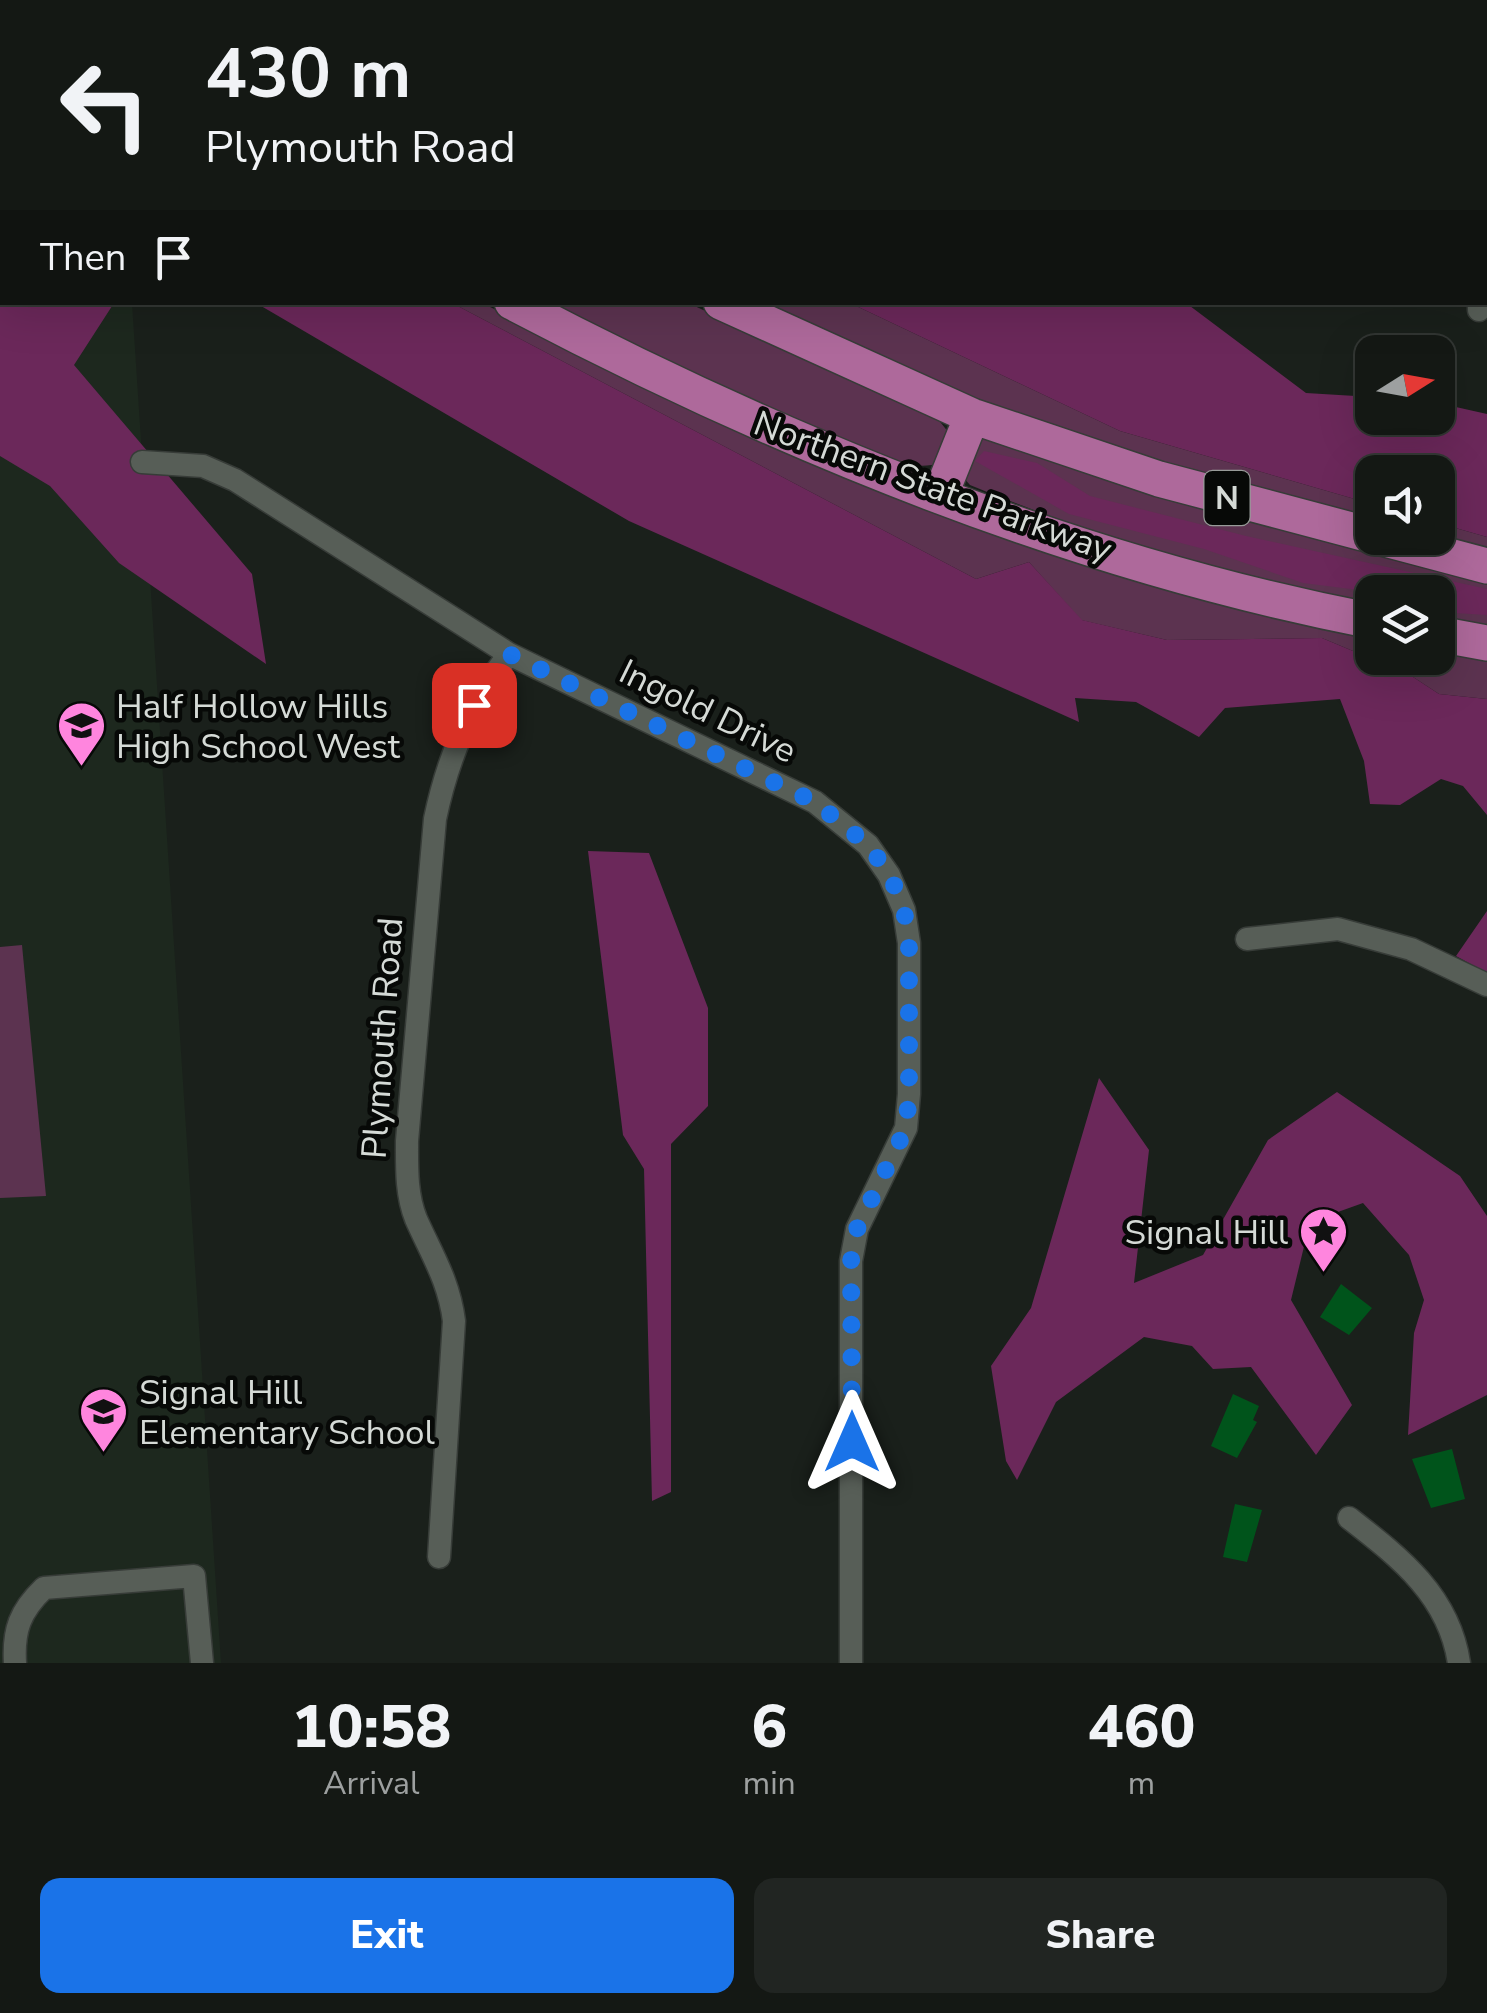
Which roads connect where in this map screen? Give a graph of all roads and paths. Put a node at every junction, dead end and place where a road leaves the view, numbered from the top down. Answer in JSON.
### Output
{"nodes":[{"id":1,"x":518,"y":305,"type":"edge"},
{"id":2,"x":728,"y":305,"type":"edge"},
{"id":3,"x":972,"y":416,"type":"junction"},
{"id":4,"x":142,"y":462,"type":"dead end"},
{"id":5,"x":940,"y":496,"type":"junction"},
{"id":6,"x":1487,"y":566,"type":"edge"},
{"id":7,"x":1355,"y":617,"type":"edge"},
{"id":8,"x":1455,"y":637,"type":"edge"},
{"id":9,"x":1487,"y":643,"type":"edge"},
{"id":10,"x":509,"y":654,"type":"junction"},
{"id":11,"x":1247,"y":939,"type":"dead end"},
{"id":12,"x":1487,"y":985,"type":"edge"},
{"id":13,"x":1349,"y":1518,"type":"dead end"},
{"id":14,"x":439,"y":1557,"type":"dead end"},
{"id":15,"x":15,"y":1663,"type":"edge"},
{"id":16,"x":202,"y":1663,"type":"edge"},
{"id":17,"x":851,"y":1663,"type":"edge"},
{"id":18,"x":1459,"y":1663,"type":"edge"}],
"edges":[{"from":1,"to":5,"type":"highway","name":"Northern State Parkway","number":"N"},
{"from":2,"to":3,"type":"highway","number":"N"},
{"from":3,"to":5,"type":"highway"},
{"from":3,"to":6,"type":"highway","number":"N"},
{"from":4,"to":10,"type":"street","name":"Ingold Drive"},
{"from":5,"to":7,"type":"highway","name":"Northern State Parkway","number":"N"},
{"from":8,"to":9,"type":"highway"},
{"from":10,"to":14,"type":"street","name":"Plymouth Road"},
{"from":10,"to":17,"type":"street","name":"Ingold Drive"},
{"from":11,"to":12,"type":"street"},
{"from":13,"to":18,"type":"street"},
{"from":15,"to":16,"type":"street"}]}
